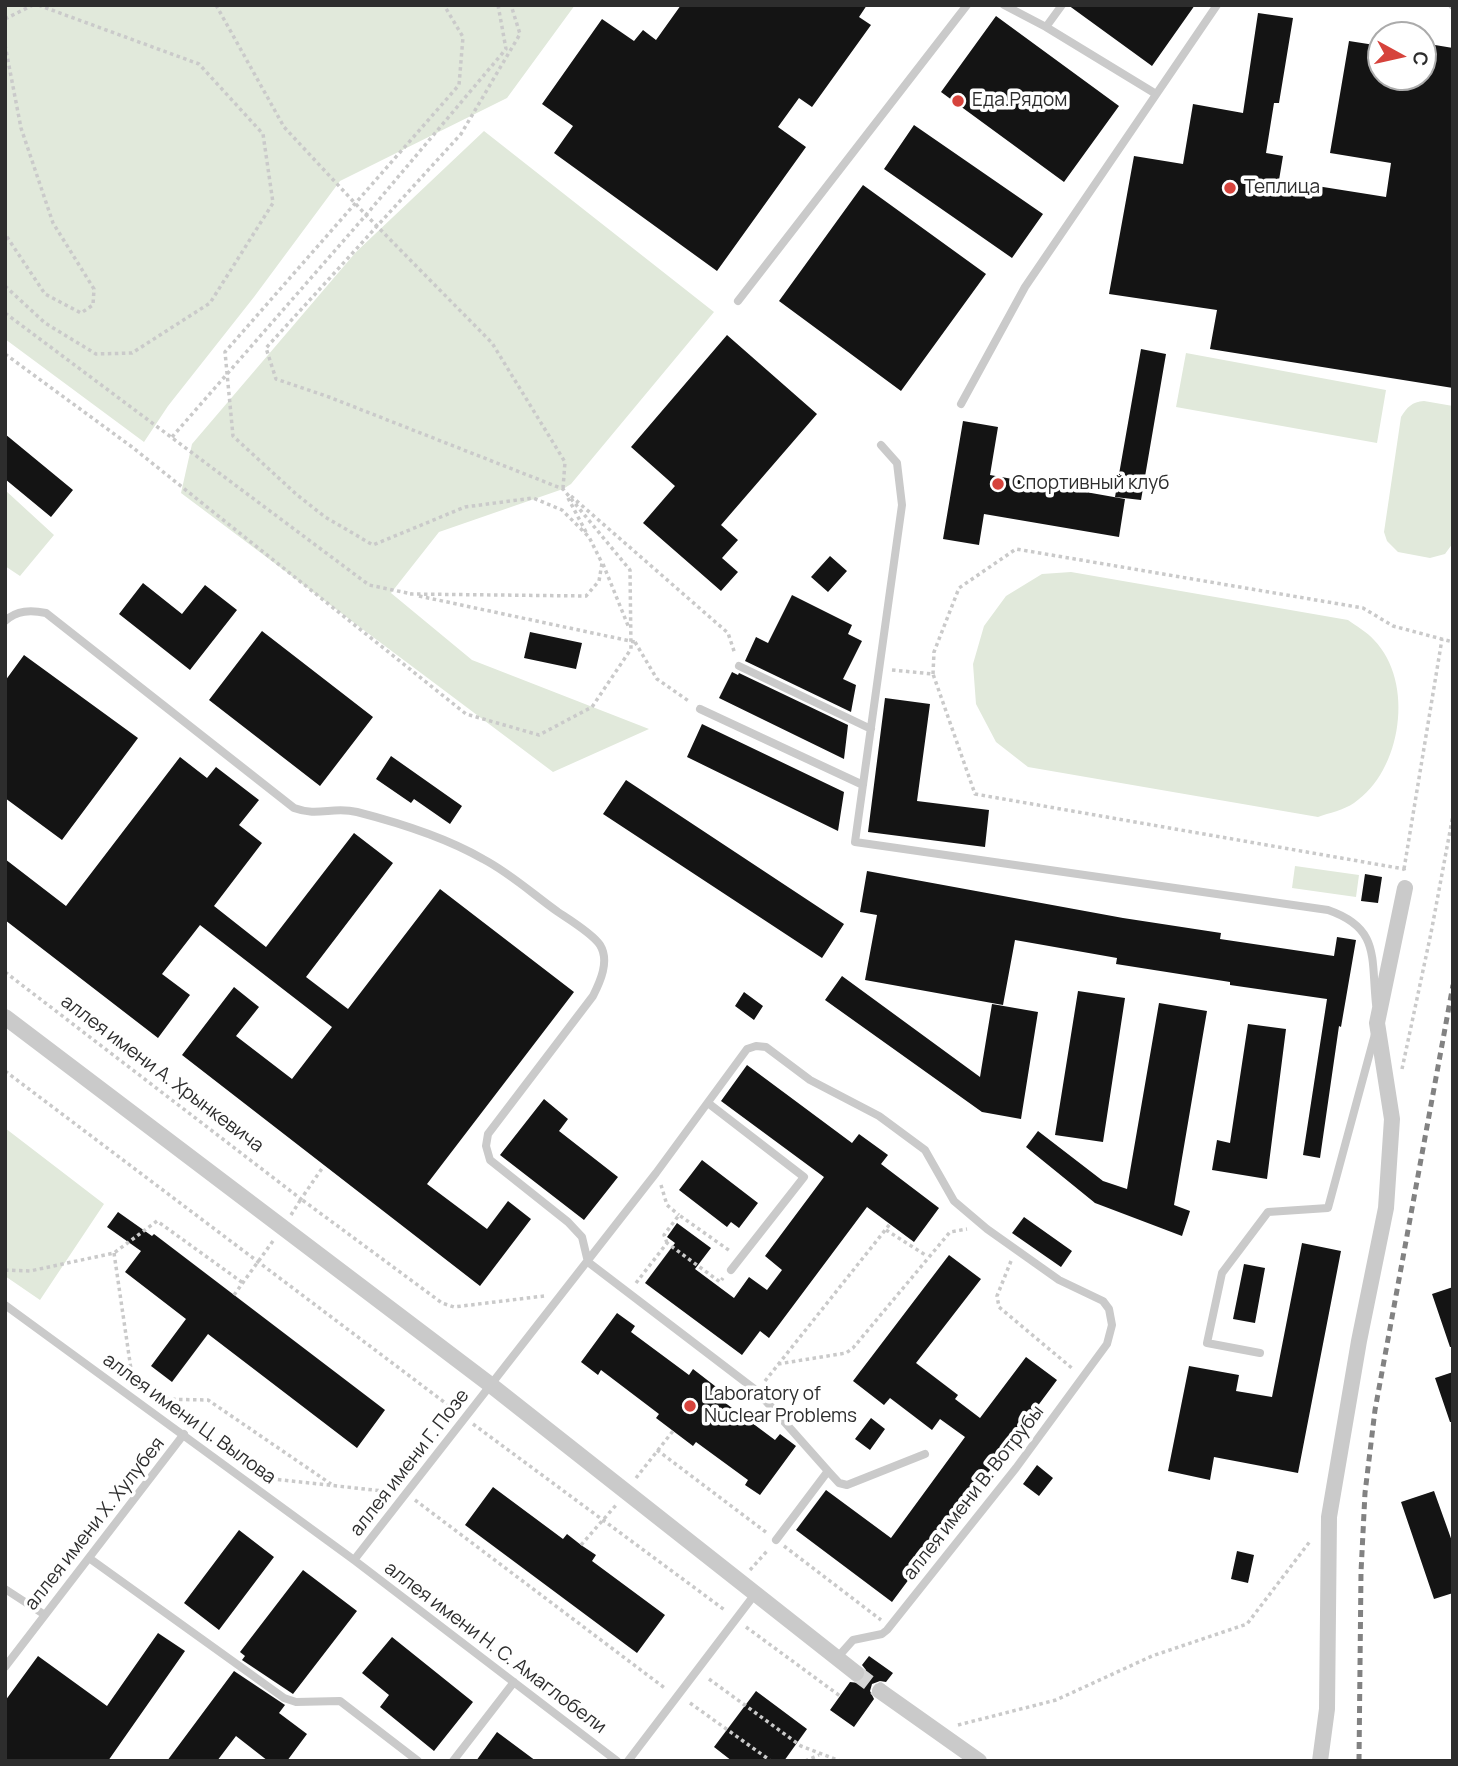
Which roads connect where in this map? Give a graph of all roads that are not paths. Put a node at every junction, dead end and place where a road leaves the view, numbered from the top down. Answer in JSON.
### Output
{"nodes":[{"id":1,"x":967,"y":5,"type":"edge"},
{"id":2,"x":1062,"y":5,"type":"edge"},
{"id":3,"x":1217,"y":5,"type":"edge"},
{"id":4,"x":1006,"y":6,"type":"edge"},
{"id":5,"x":1046,"y":27,"type":"junction"},
{"id":6,"x":1156,"y":94,"type":"junction"},
{"id":7,"x":738,"y":301,"type":"dead end"},
{"id":8,"x":961,"y":404,"type":"dead end"},
{"id":9,"x":881,"y":445,"type":"dead end"},
{"id":10,"x":5,"y":621,"type":"edge"},
{"id":11,"x":739,"y":666,"type":"road end"},
{"id":12,"x":700,"y":709,"type":"road end"},
{"id":13,"x":871,"y":729,"type":"junction"},
{"id":14,"x":863,"y":785,"type":"junction"},
{"id":15,"x":1405,"y":888,"type":"road end"},
{"id":16,"x":5,"y":1017,"type":"edge"},
{"id":17,"x":1377,"y":1023,"type":"junction"},
{"id":18,"x":708,"y":1103,"type":"junction"},
{"id":19,"x":1016,"y":1249,"type":"joint"},
{"id":20,"x":588,"y":1262,"type":"junction"},
{"id":21,"x":731,"y":1270,"type":"road end"},
{"id":22,"x":5,"y":1305,"type":"edge"},
{"id":23,"x":1260,"y":1353,"type":"dead end"},
{"id":24,"x":492,"y":1386,"type":"junction"},
{"id":25,"x":184,"y":1434,"type":"junction"},
{"id":26,"x":925,"y":1454,"type":"dead end"},
{"id":27,"x":828,"y":1471,"type":"junction"},
{"id":28,"x":776,"y":1540,"type":"road end"},
{"id":29,"x":89,"y":1558,"type":"junction"},
{"id":30,"x":354,"y":1560,"type":"junction"},
{"id":31,"x":5,"y":1588,"type":"edge"},
{"id":32,"x":755,"y":1594,"type":"junction"},
{"id":33,"x":46,"y":1615,"type":"junction"},
{"id":34,"x":837,"y":1658,"type":"junction"},
{"id":35,"x":5,"y":1667,"type":"edge"},
{"id":36,"x":856,"y":1673,"type":"tunnel mouth"},
{"id":37,"x":514,"y":1682,"type":"junction"},
{"id":38,"x":880,"y":1691,"type":"tunnel mouth"},
{"id":39,"x":418,"y":1761,"type":"edge"},
{"id":40,"x":453,"y":1761,"type":"edge"},
{"id":41,"x":617,"y":1761,"type":"edge"},
{"id":42,"x":628,"y":1761,"type":"edge"},
{"id":43,"x":979,"y":1761,"type":"edge"},
{"id":44,"x":1320,"y":1761,"type":"edge"}],
"edges":[{"from":1,"to":7,"type":"lane"},
{"from":2,"to":5,"type":"lane"},
{"from":3,"to":6,"type":"lane"},
{"from":4,"to":5,"type":"lane"},
{"from":5,"to":6,"type":"lane"},
{"from":6,"to":8,"type":"lane"},
{"from":9,"to":13,"type":"lane"},
{"from":10,"to":20,"type":"lane"},
{"from":11,"to":13,"type":"lane"},
{"from":12,"to":14,"type":"lane"},
{"from":13,"to":14,"type":"lane"},
{"from":14,"to":17,"type":"lane"},
{"from":15,"to":17,"type":"street"},
{"from":16,"to":24,"type":"street"},
{"from":17,"to":23,"type":"lane"},
{"from":17,"to":44,"type":"street"},
{"from":18,"to":19,"type":"lane","name":"аллея имени Г. Позе"},
{"from":18,"to":20,"type":"lane","name":"аллея имени Г. Позе"},
{"from":18,"to":21,"type":"lane"},
{"from":19,"to":34,"type":"lane","name":"аллея имени В. Вотрубы"},
{"from":20,"to":24,"type":"lane","name":"аллея имени Г. Позе"},
{"from":20,"to":27,"type":"lane"},
{"from":22,"to":25,"type":"lane","name":"аллея имени Ц. Вылова"},
{"from":24,"to":30,"type":"lane","name":"аллея имени Г. Позе"},
{"from":24,"to":32,"type":"street"},
{"from":25,"to":29,"type":"lane","name":"аллея имени Х. Хулубея"},
{"from":25,"to":30,"type":"lane","name":"аллея имени Ц. Вылова"},
{"from":26,"to":27,"type":"lane"},
{"from":27,"to":28,"type":"lane"},
{"from":29,"to":33,"type":"lane","name":"аллея имени Х. Хулубея"},
{"from":29,"to":39,"type":"lane"},
{"from":30,"to":37,"type":"lane","name":"аллея имени Н. С. Амаглобели"},
{"from":31,"to":33,"type":"lane"},
{"from":32,"to":34,"type":"street"},
{"from":32,"to":42,"type":"lane"},
{"from":33,"to":35,"type":"lane","name":"аллея имени Х. Хулубея"},
{"from":34,"to":36,"type":"street"},
{"from":37,"to":40,"type":"lane"},
{"from":37,"to":41,"type":"lane","name":"аллея имени Н. С. Амаглобели"},
{"from":38,"to":43,"type":"street"}]}
